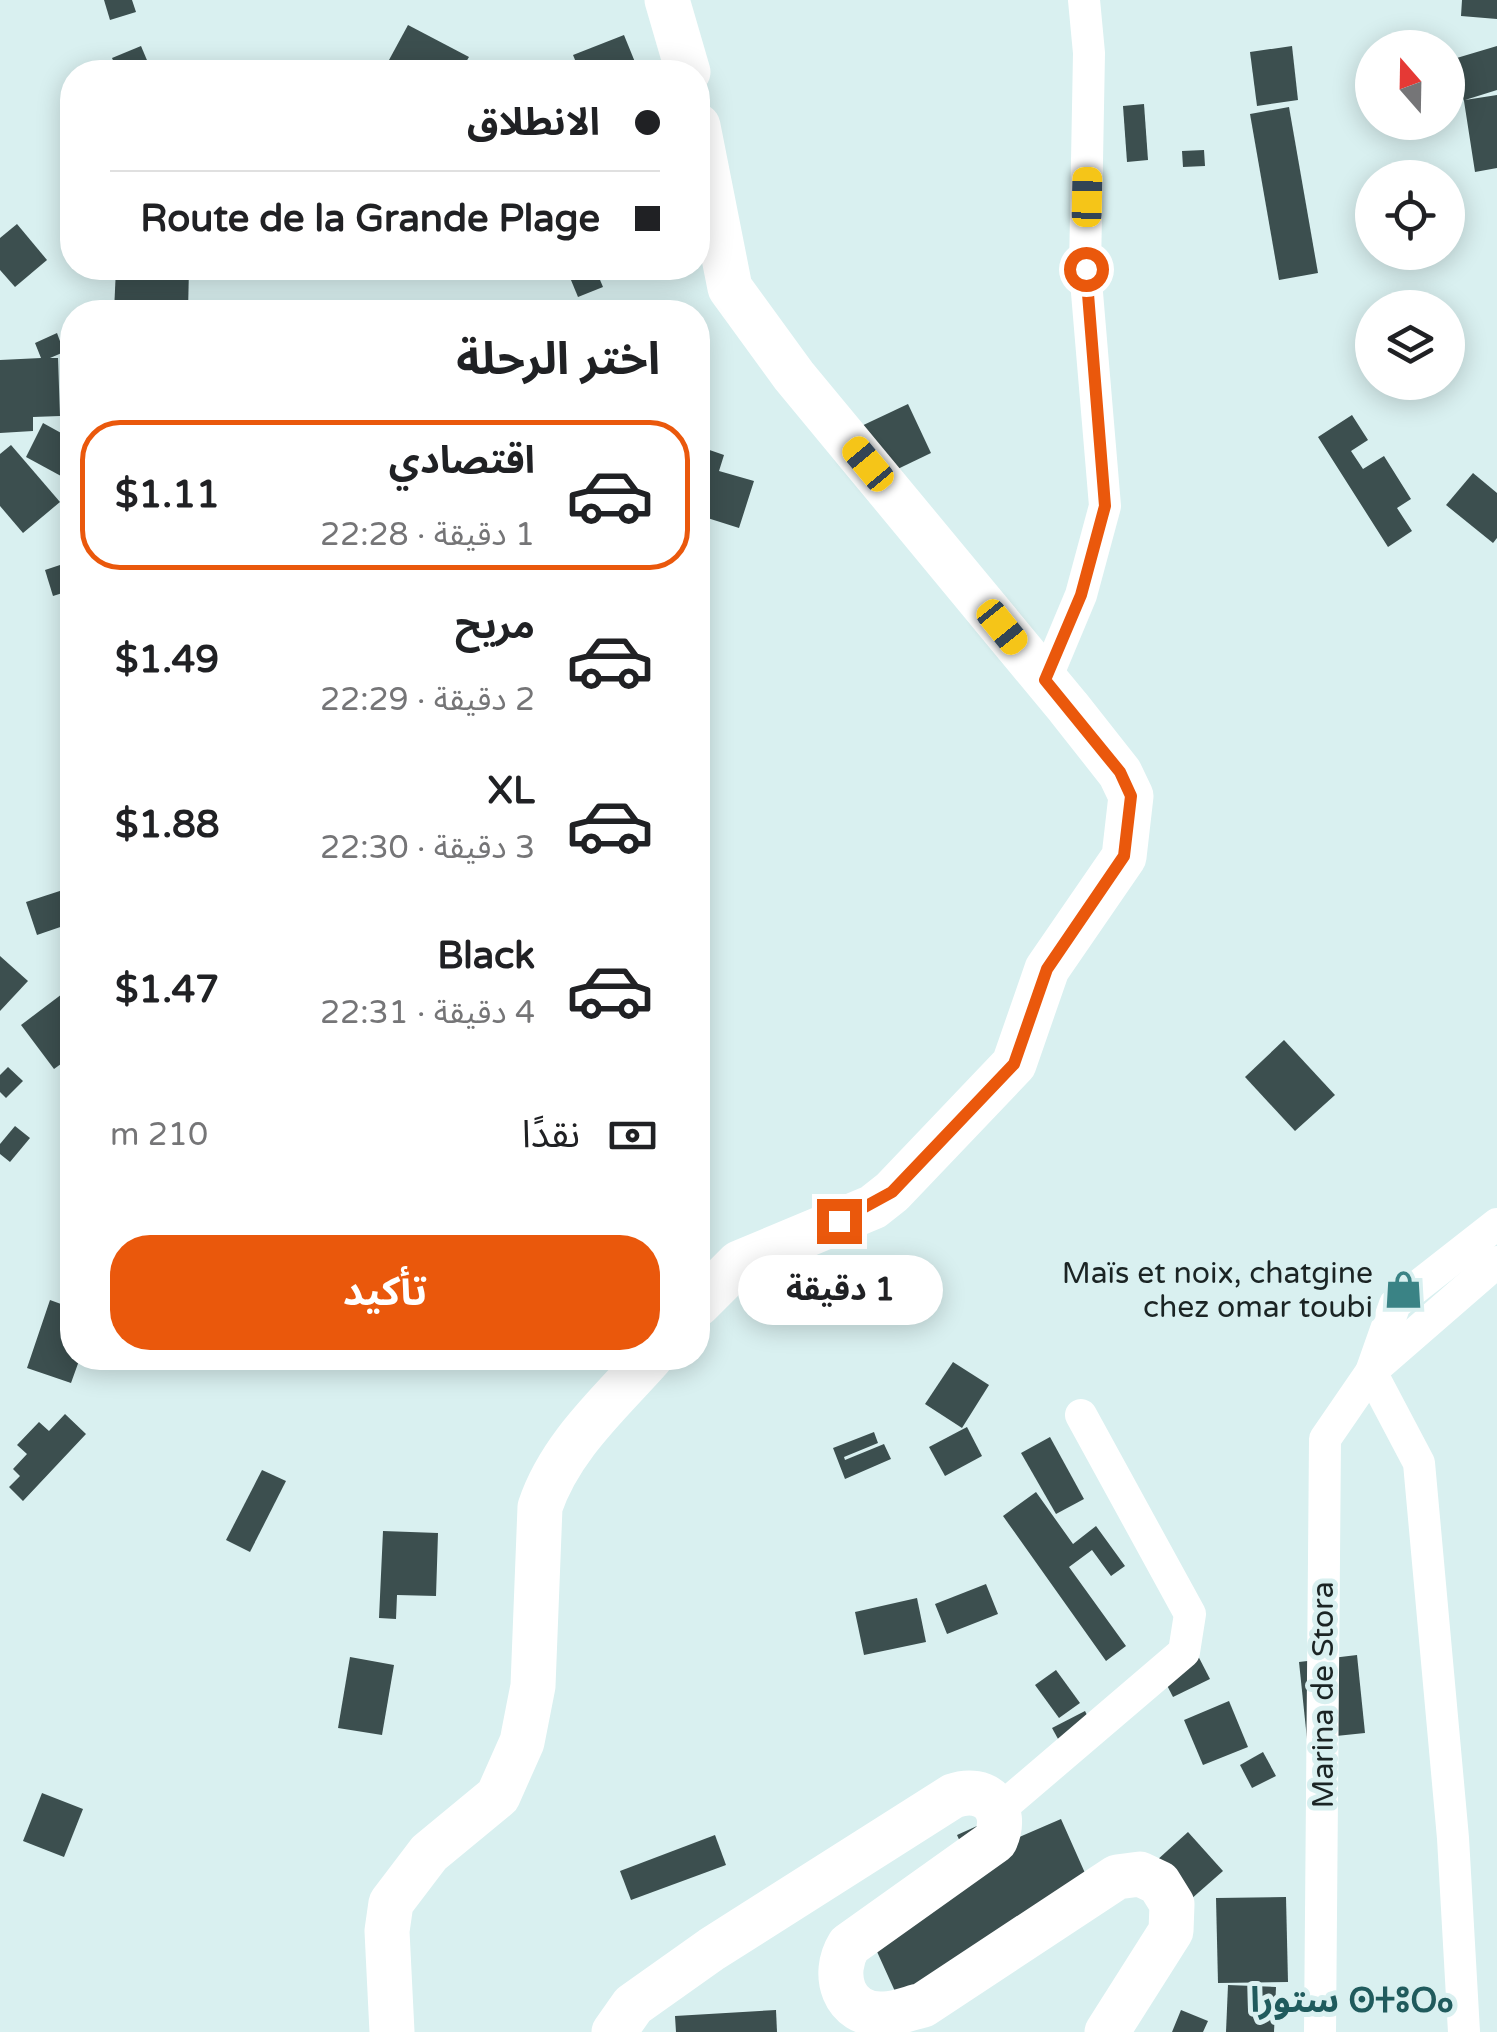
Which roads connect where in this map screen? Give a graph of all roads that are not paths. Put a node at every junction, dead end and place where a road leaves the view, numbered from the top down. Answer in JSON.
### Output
{"nodes":[{"id":1,"x":667,"y":0,"type":"edge"},
{"id":2,"x":1084,"y":0,"type":"edge"},
{"id":3,"x":684,"y":60,"type":"edge"},
{"id":4,"x":710,"y":187,"type":"edge"},
{"id":5,"x":1045,"y":680,"type":"junction"},
{"id":6,"x":1497,"y":1224,"type":"edge"},
{"id":7,"x":1497,"y":1262,"type":"edge"},
{"id":8,"x":710,"y":1292,"type":"edge"},
{"id":9,"x":639,"y":1370,"type":"edge"},
{"id":10,"x":1371,"y":1372,"type":"junction"},
{"id":11,"x":1081,"y":1415,"type":"dead end"},
{"id":12,"x":999,"y":1810,"type":"junction"},
{"id":13,"x":846,"y":2016,"type":"edge"},
{"id":14,"x":392,"y":2032,"type":"edge"},
{"id":15,"x":614,"y":2032,"type":"edge"},
{"id":16,"x":1107,"y":2032,"type":"edge"},
{"id":17,"x":1320,"y":2032,"type":"edge"},
{"id":18,"x":1464,"y":2032,"type":"edge"}],
"edges":[{"from":1,"to":3,"type":"main road"},
{"from":2,"to":5,"type":"street"},
{"from":4,"to":5,"type":"main road"},
{"from":5,"to":8,"type":"main road"},
{"from":6,"to":10,"type":"street","name":"Marina de Stora"},
{"from":7,"to":10,"type":"street","name":"Marina de Stora"},
{"from":9,"to":14,"type":"main road"},
{"from":10,"to":17,"type":"street","name":"Marina de Stora"},
{"from":10,"to":18,"type":"street"},
{"from":11,"to":12,"type":"street"},
{"from":12,"to":13,"type":"main road"},
{"from":12,"to":15,"type":"main road"},
{"from":13,"to":16,"type":"main road"}]}
